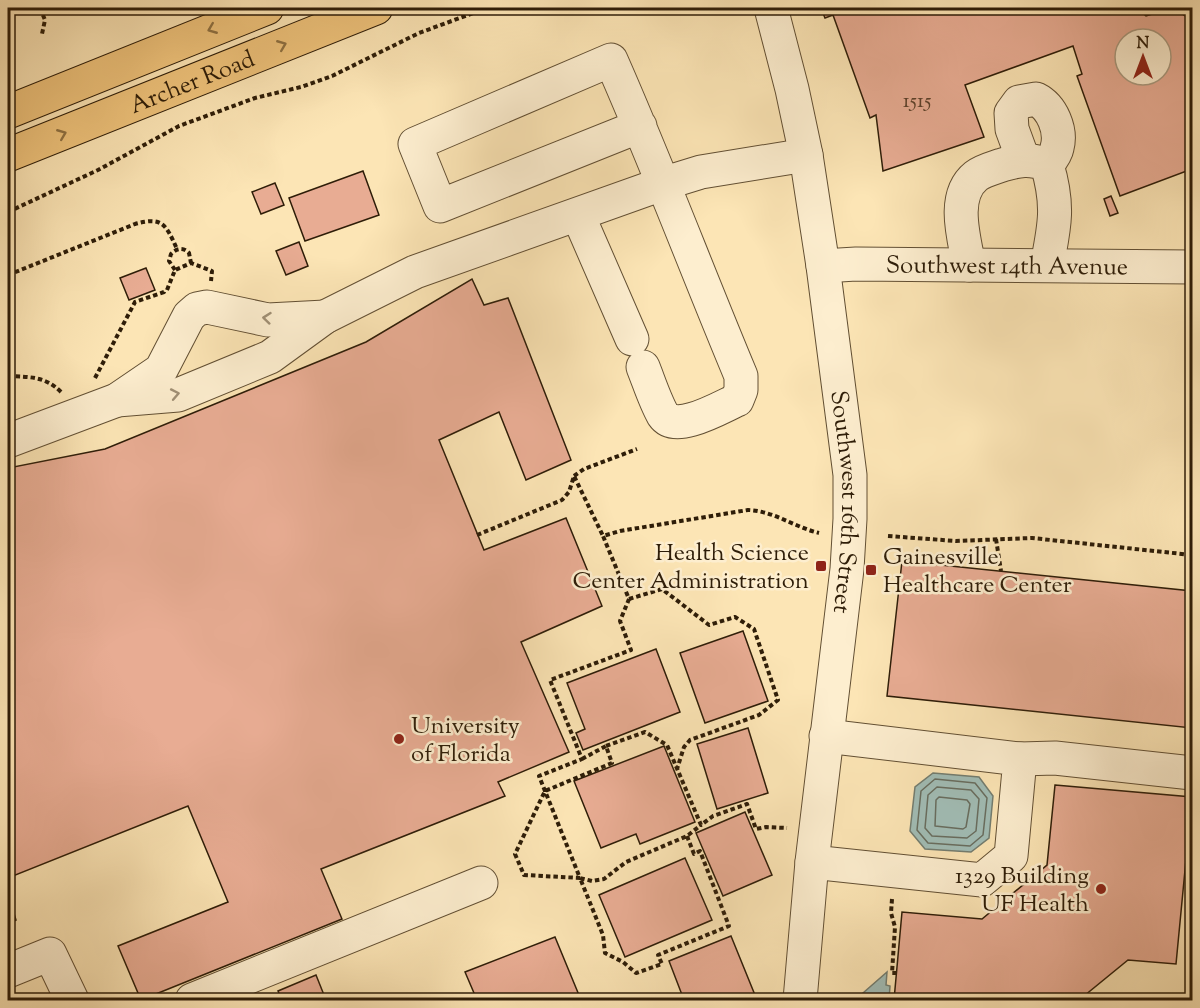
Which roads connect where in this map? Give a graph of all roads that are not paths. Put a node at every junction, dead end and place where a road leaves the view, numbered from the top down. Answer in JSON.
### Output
{"nodes":[{"id":1,"x":267,"y":8,"type":"edge"},
{"id":2,"x":376,"y":8,"type":"edge"},
{"id":3,"x":771,"y":8,"type":"edge"},
{"id":4,"x":8,"y":112,"type":"edge"},
{"id":5,"x":640,"y":126,"type":"junction"},
{"id":6,"x":8,"y":155,"type":"edge"},
{"id":7,"x":806,"y":155,"type":"junction"},
{"id":8,"x":662,"y":184,"type":"junction"},
{"id":9,"x":578,"y":214,"type":"junction"},
{"id":10,"x":969,"y":265,"type":"junction"},
{"id":11,"x":1047,"y":265,"type":"junction"},
{"id":12,"x":823,"y":267,"type":"junction"},
{"id":13,"x":1192,"y":267,"type":"edge"},
{"id":14,"x":325,"y":317,"type":"junction"},
{"id":15,"x":103,"y":394,"type":"junction"},
{"id":16,"x":8,"y":441,"type":"edge"},
{"id":17,"x":826,"y":736,"type":"junction"},
{"id":18,"x":1020,"y":759,"type":"junction"},
{"id":19,"x":1192,"y":773,"type":"edge"},
{"id":20,"x":812,"y":862,"type":"junction"},
{"id":21,"x":481,"y":883,"type":"dead end"},
{"id":22,"x":8,"y":971,"type":"edge"},
{"id":23,"x":72,"y":1000,"type":"edge"},
{"id":24,"x":192,"y":1000,"type":"edge"},
{"id":25,"x":800,"y":1000,"type":"edge"}],
"edges":[{"from":1,"to":4,"type":"main road","name":"Archer Road","one_way":true},
{"from":6,"to":2,"type":"main road","name":"Archer Road","one_way":true},
{"from":3,"to":7,"type":"street","name":"Southwest 16th Street"},
{"from":5,"to":5,"type":"street"},
{"from":5,"to":8,"type":"street"},
{"from":7,"to":8,"type":"street"},
{"from":7,"to":12,"type":"street","name":"Southwest 16th Street"},
{"from":8,"to":9,"type":"street"},
{"from":8,"to":9,"type":"street"},
{"from":9,"to":14,"type":"street"},
{"from":10,"to":11,"type":"street","name":"Southwest 14th Avenue"},
{"from":10,"to":11,"type":"street"},
{"from":10,"to":12,"type":"street","name":"Southwest 14th Avenue"},
{"from":11,"to":13,"type":"street","name":"Southwest 14th Avenue"},
{"from":12,"to":17,"type":"street","name":"Southwest 16th Street"},
{"from":15,"to":14,"type":"street","one_way":true},
{"from":14,"to":15,"type":"street","one_way":true},
{"from":15,"to":16,"type":"street"},
{"from":17,"to":18,"type":"street"},
{"from":17,"to":20,"type":"street","name":"Southwest 16th Street"},
{"from":18,"to":19,"type":"street"},
{"from":18,"to":20,"type":"street"},
{"from":20,"to":25,"type":"street","name":"Southwest 16th Street"},
{"from":21,"to":24,"type":"street"},
{"from":22,"to":23,"type":"street"}]}
